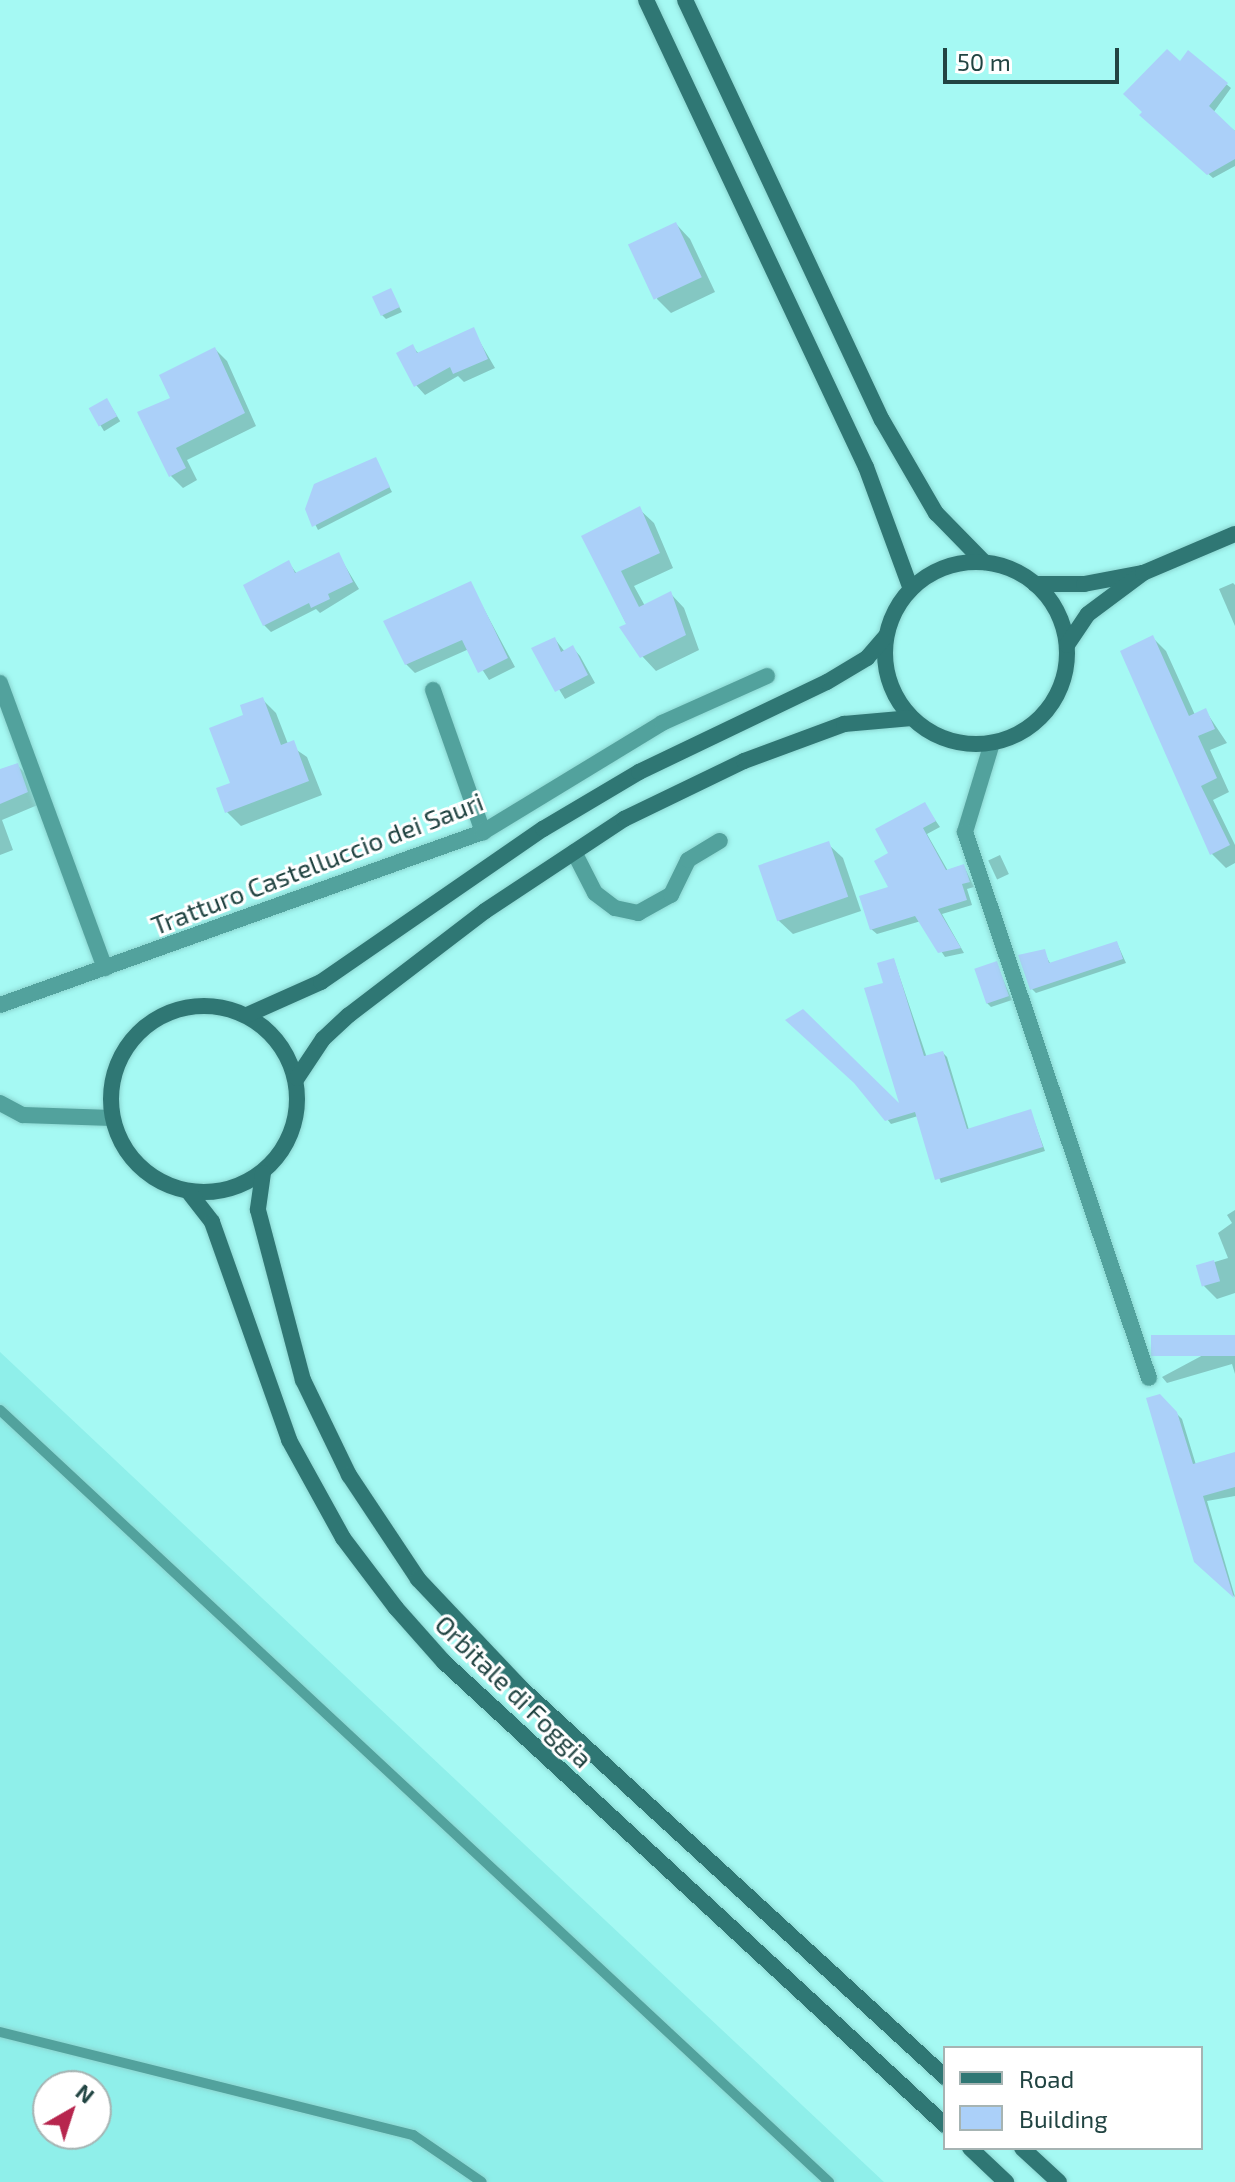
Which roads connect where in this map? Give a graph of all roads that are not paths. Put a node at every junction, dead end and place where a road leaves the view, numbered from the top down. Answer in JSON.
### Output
{"nodes":[{"id":1,"x":646,"y":0,"type":"edge"},
{"id":2,"x":685,"y":0,"type":"edge"},
{"id":3,"x":1235,"y":534,"type":"edge"},
{"id":4,"x":984,"y":562,"type":"junction"},
{"id":5,"x":1143,"y":573,"type":"junction"},
{"id":6,"x":1035,"y":584,"type":"junction"},
{"id":7,"x":911,"y":589,"type":"junction"},
{"id":8,"x":886,"y":636,"type":"junction"},
{"id":9,"x":1067,"y":645,"type":"junction"},
{"id":10,"x":767,"y":676,"type":"dead end"},
{"id":11,"x":0,"y":683,"type":"edge"},
{"id":12,"x":433,"y":690,"type":"dead end"},
{"id":13,"x":912,"y":718,"type":"junction"},
{"id":14,"x":992,"y":743,"type":"junction"},
{"id":15,"x":483,"y":832,"type":"junction"},
{"id":16,"x":720,"y":841,"type":"dead end"},
{"id":17,"x":574,"y":852,"type":"junction"},
{"id":18,"x":105,"y":968,"type":"junction"},
{"id":19,"x":0,"y":1005,"type":"edge"},
{"id":20,"x":247,"y":1015,"type":"junction"},
{"id":21,"x":297,"y":1078,"type":"junction"},
{"id":22,"x":0,"y":1103,"type":"edge"},
{"id":23,"x":112,"y":1118,"type":"junction"},
{"id":24,"x":263,"y":1173,"type":"junction"},
{"id":25,"x":188,"y":1191,"type":"junction"},
{"id":26,"x":1149,"y":1378,"type":"dead end"},
{"id":27,"x":0,"y":1410,"type":"edge"},
{"id":28,"x":0,"y":2032,"type":"edge"},
{"id":29,"x":943,"y":2075,"type":"edge"},
{"id":30,"x":943,"y":2123,"type":"edge"},
{"id":31,"x":972,"y":2150,"type":"edge"},
{"id":32,"x":1024,"y":2150,"type":"edge"},
{"id":33,"x":482,"y":2182,"type":"edge"},
{"id":34,"x":829,"y":2182,"type":"edge"},
{"id":35,"x":1006,"y":2182,"type":"edge"},
{"id":36,"x":1059,"y":2182,"type":"edge"}],
"edges":[{"from":1,"to":7,"type":"main road"},
{"from":2,"to":4,"type":"main road"},
{"from":3,"to":5,"type":"main road"},
{"from":4,"to":6,"type":"main road"},
{"from":4,"to":7,"type":"main road"},
{"from":5,"to":6,"type":"main road"},
{"from":5,"to":9,"type":"main road"},
{"from":6,"to":9,"type":"main road"},
{"from":7,"to":8,"type":"main road"},
{"from":8,"to":13,"type":"main road"},
{"from":8,"to":20,"type":"main road"},
{"from":9,"to":14,"type":"main road"},
{"from":10,"to":15,"type":"street","name":"Tratturo Castelluccio dei Sauri"},
{"from":11,"to":18,"type":"street"},
{"from":12,"to":15,"type":"street"},
{"from":13,"to":14,"type":"main road"},
{"from":13,"to":17,"type":"main road"},
{"from":14,"to":26,"type":"street"},
{"from":15,"to":18,"type":"street","name":"Tratturo Castelluccio dei Sauri"},
{"from":16,"to":17,"type":"street"},
{"from":17,"to":21,"type":"main road"},
{"from":18,"to":19,"type":"street","name":"Tratturo Castelluccio dei Sauri"},
{"from":20,"to":21,"type":"main road"},
{"from":20,"to":23,"type":"main road"},
{"from":21,"to":24,"type":"main road"},
{"from":22,"to":23,"type":"street"},
{"from":23,"to":25,"type":"main road"},
{"from":24,"to":25,"type":"main road"},
{"from":24,"to":29,"type":"main road","name":"Orbitale di Foggia"},
{"from":25,"to":30,"type":"main road","name":"Orbitale di Foggia"},
{"from":27,"to":34,"type":"lane"},
{"from":28,"to":33,"type":"lane"},
{"from":31,"to":35,"type":"main road"},
{"from":32,"to":36,"type":"main road"}]}
